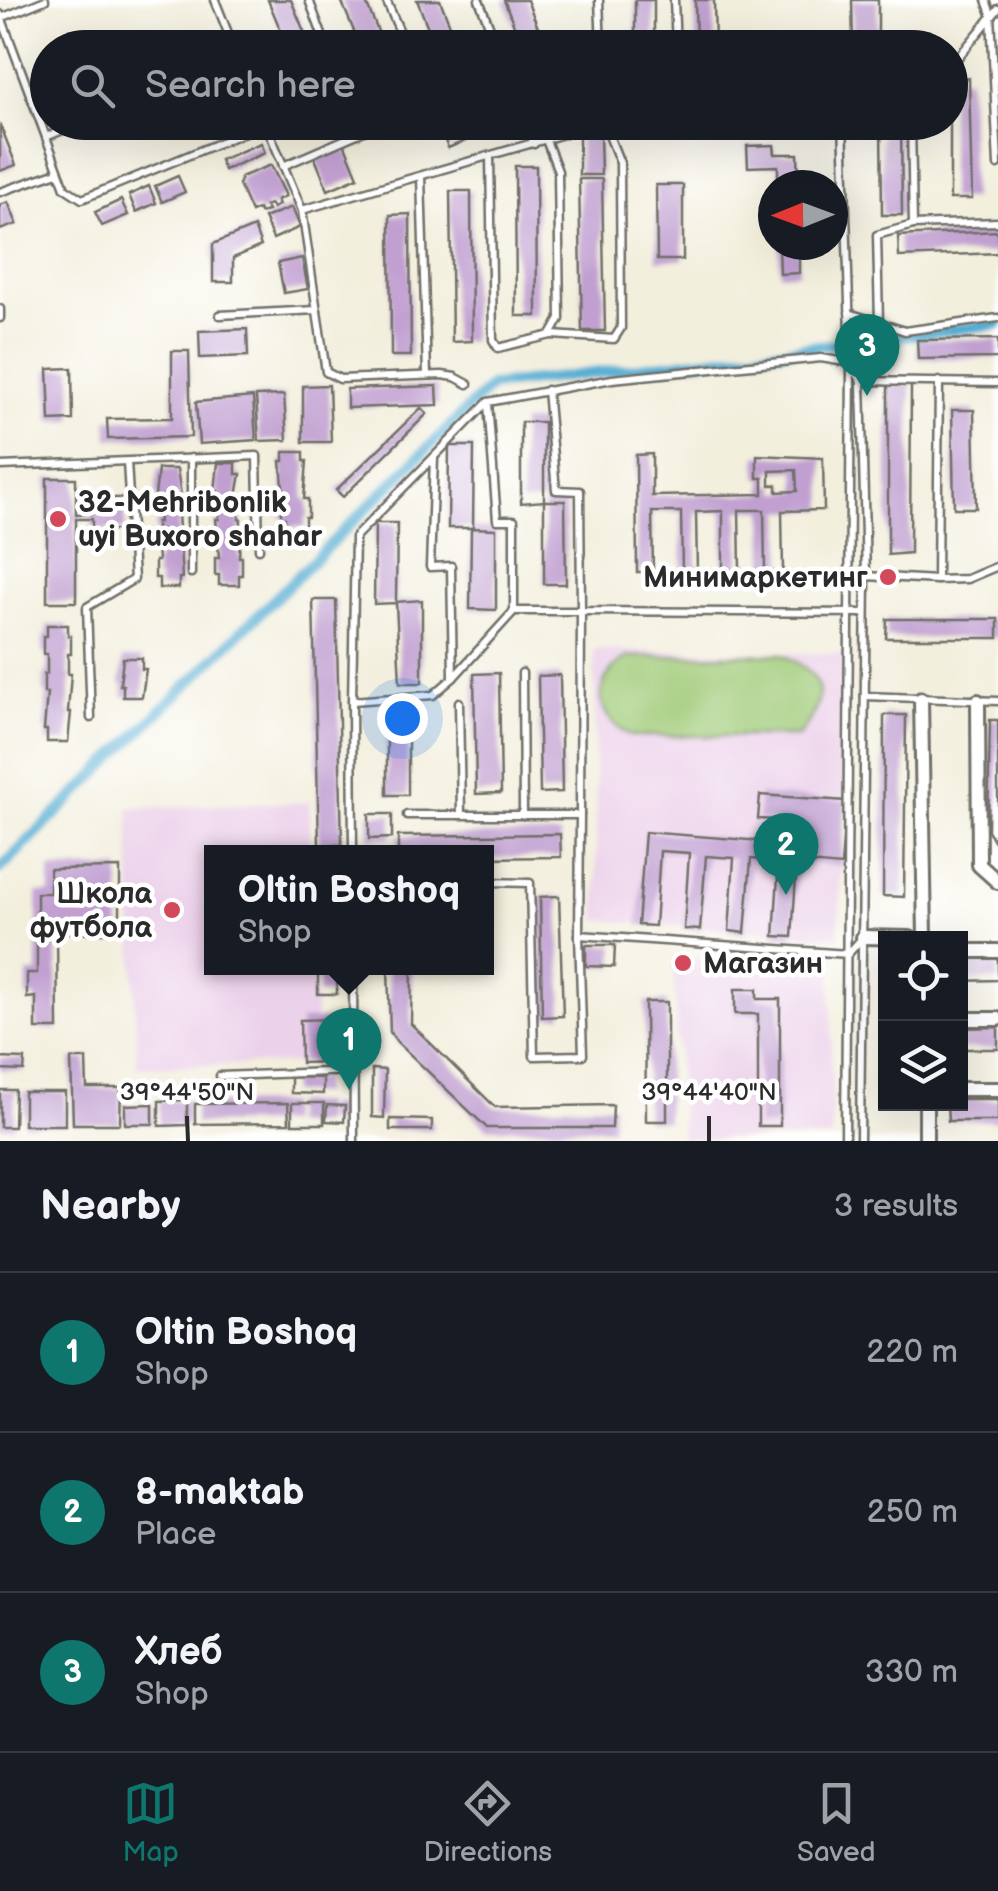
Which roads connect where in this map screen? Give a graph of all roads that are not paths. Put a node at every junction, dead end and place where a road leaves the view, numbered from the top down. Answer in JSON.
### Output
{"nodes":[{"id":1,"x":44,"y":0,"type":"edge"},
{"id":2,"x":215,"y":0,"type":"edge"},
{"id":3,"x":309,"y":0,"type":"edge"},
{"id":4,"x":386,"y":0,"type":"edge"},
{"id":5,"x":479,"y":0,"type":"edge"},
{"id":6,"x":599,"y":0,"type":"edge"},
{"id":7,"x":674,"y":0,"type":"edge"},
{"id":8,"x":986,"y":0,"type":"edge"},
{"id":9,"x":995,"y":11,"type":"edge"},
{"id":10,"x":1,"y":16,"type":"edge"},
{"id":11,"x":227,"y":30,"type":"edge"},
{"id":12,"x":320,"y":30,"type":"edge"},
{"id":13,"x":399,"y":30,"type":"edge"},
{"id":14,"x":491,"y":30,"type":"edge"},
{"id":15,"x":600,"y":30,"type":"edge"},
{"id":16,"x":675,"y":30,"type":"edge"},
{"id":17,"x":968,"y":45,"type":"edge"},
{"id":18,"x":30,"y":94,"type":"edge"},
{"id":19,"x":47,"y":140,"type":"edge"},
{"id":20,"x":225,"y":140,"type":"edge"},
{"id":21,"x":273,"y":140,"type":"edge"},
{"id":22,"x":345,"y":140,"type":"edge"},
{"id":23,"x":533,"y":140,"type":"edge"},
{"id":24,"x":546,"y":140,"type":"joint"},
{"id":25,"x":611,"y":140,"type":"edge"},
{"id":26,"x":844,"y":140,"type":"edge"},
{"id":27,"x":912,"y":140,"type":"edge"},
{"id":28,"x":534,"y":144,"type":"junction"},
{"id":29,"x":490,"y":156,"type":"junction"},
{"id":30,"x":998,"y":165,"type":"edge"},
{"id":31,"x":283,"y":166,"type":"junction"},
{"id":32,"x":58,"y":172,"type":"junction"},
{"id":33,"x":421,"y":176,"type":"junction"},
{"id":34,"x":0,"y":192,"type":"edge"},
{"id":35,"x":302,"y":210,"type":"junction"},
{"id":36,"x":998,"y":222,"type":"edge"},
{"id":37,"x":912,"y":225,"type":"junction"},
{"id":38,"x":0,"y":309,"type":"edge"},
{"id":39,"x":317,"y":310,"type":"junction"},
{"id":40,"x":849,"y":313,"type":"junction"},
{"id":41,"x":220,"y":316,"type":"dead end"},
{"id":42,"x":0,"y":318,"type":"edge"},
{"id":43,"x":998,"y":318,"type":"edge"},
{"id":44,"x":879,"y":324,"type":"junction"},
{"id":45,"x":551,"y":335,"type":"junction"},
{"id":46,"x":851,"y":363,"type":"junction"},
{"id":47,"x":428,"y":376,"type":"junction"},
{"id":48,"x":861,"y":380,"type":"junction"},
{"id":49,"x":938,"y":380,"type":"junction"},
{"id":50,"x":468,"y":384,"type":"dead end"},
{"id":51,"x":998,"y":384,"type":"edge"},
{"id":52,"x":546,"y":390,"type":"junction"},
{"id":53,"x":488,"y":402,"type":"junction"},
{"id":54,"x":434,"y":456,"type":"junction"},
{"id":55,"x":191,"y":458,"type":"junction"},
{"id":56,"x":127,"y":462,"type":"junction"},
{"id":57,"x":0,"y":466,"type":"edge"},
{"id":58,"x":259,"y":549,"type":"dead end"},
{"id":59,"x":998,"y":566,"type":"edge"},
{"id":60,"x":191,"y":573,"type":"dead end"},
{"id":61,"x":866,"y":576,"type":"junction"},
{"id":62,"x":937,"y":580,"type":"junction"},
{"id":63,"x":581,"y":611,"type":"junction"},
{"id":64,"x":514,"y":612,"type":"junction"},
{"id":65,"x":850,"y":612,"type":"junction"},
{"id":66,"x":865,"y":612,"type":"junction"},
{"id":67,"x":522,"y":673,"type":"dead end"},
{"id":68,"x":453,"y":678,"type":"junction"},
{"id":69,"x":865,"y":696,"type":"junction"},
{"id":70,"x":921,"y":700,"type":"junction"},
{"id":71,"x":352,"y":701,"type":"junction"},
{"id":72,"x":978,"y":701,"type":"junction"},
{"id":73,"x":998,"y":701,"type":"edge"},
{"id":74,"x":459,"y":702,"type":"dead end"},
{"id":75,"x":91,"y":718,"type":"dead end"},
{"id":76,"x":461,"y":814,"type":"junction"},
{"id":77,"x":407,"y":815,"type":"dead end"},
{"id":78,"x":523,"y":815,"type":"junction"},
{"id":79,"x":580,"y":815,"type":"junction"},
{"id":80,"x":353,"y":845,"type":"edge"},
{"id":81,"x":494,"y":882,"type":"edge"},
{"id":82,"x":998,"y":882,"type":"edge"},
{"id":83,"x":925,"y":931,"type":"edge"},
{"id":84,"x":579,"y":935,"type":"junction"},
{"id":85,"x":863,"y":937,"type":"junction"},
{"id":86,"x":878,"y":937,"type":"edge"},
{"id":87,"x":968,"y":951,"type":"edge"},
{"id":88,"x":998,"y":951,"type":"edge"},
{"id":89,"x":848,"y":954,"type":"junction"},
{"id":90,"x":353,"y":975,"type":"edge"},
{"id":91,"x":968,"y":1019,"type":"edge"},
{"id":92,"x":998,"y":1019,"type":"edge"},
{"id":93,"x":354,"y":1071,"type":"junction"},
{"id":94,"x":220,"y":1076,"type":"dead end"},
{"id":95,"x":968,"y":1089,"type":"edge"},
{"id":96,"x":998,"y":1090,"type":"edge"},
{"id":97,"x":926,"y":1111,"type":"edge"},
{"id":98,"x":354,"y":1141,"type":"edge"},
{"id":99,"x":845,"y":1141,"type":"edge"},
{"id":100,"x":860,"y":1141,"type":"edge"},
{"id":101,"x":926,"y":1141,"type":"edge"}],
"edges":[{"from":1,"to":10,"type":"lane"},
{"from":2,"to":11,"type":"lane"},
{"from":3,"to":12,"type":"lane"},
{"from":4,"to":13,"type":"lane"},
{"from":5,"to":14,"type":"lane"},
{"from":6,"to":15,"type":"lane"},
{"from":7,"to":16,"type":"lane"},
{"from":8,"to":9,"type":"lane"},
{"from":9,"to":17,"type":"lane"},
{"from":9,"to":30,"type":"lane"},
{"from":10,"to":18,"type":"lane"},
{"from":19,"to":32,"type":"lane"},
{"from":20,"to":32,"type":"lane"},
{"from":21,"to":31,"type":"lane"},
{"from":22,"to":31,"type":"lane"},
{"from":23,"to":28,"type":"lane"},
{"from":24,"to":28,"type":"lane"},
{"from":24,"to":45,"type":"lane"},
{"from":25,"to":45,"type":"lane"},
{"from":26,"to":40,"type":"lane"},
{"from":27,"to":37,"type":"lane"},
{"from":28,"to":29,"type":"lane"},
{"from":29,"to":33,"type":"lane"},
{"from":29,"to":45,"type":"lane"},
{"from":31,"to":35,"type":"lane"},
{"from":32,"to":34,"type":"lane"},
{"from":33,"to":35,"type":"lane"},
{"from":33,"to":47,"type":"lane"},
{"from":35,"to":39,"type":"lane"},
{"from":36,"to":37,"type":"lane"},
{"from":37,"to":44,"type":"lane"},
{"from":38,"to":42,"type":"lane"},
{"from":39,"to":41,"type":"lane"},
{"from":39,"to":47,"type":"lane"},
{"from":40,"to":44,"type":"lane"},
{"from":40,"to":46,"type":"lane"},
{"from":43,"to":44,"type":"lane"},
{"from":46,"to":48,"type":"lane"},
{"from":46,"to":52,"type":"lane"},
{"from":46,"to":65,"type":"lane"},
{"from":47,"to":50,"type":"lane"},
{"from":48,"to":49,"type":"lane"},
{"from":48,"to":61,"type":"lane"},
{"from":49,"to":51,"type":"lane"},
{"from":49,"to":62,"type":"lane"},
{"from":52,"to":53,"type":"lane"},
{"from":52,"to":63,"type":"lane"},
{"from":53,"to":54,"type":"lane"},
{"from":53,"to":64,"type":"lane"},
{"from":54,"to":68,"type":"lane"},
{"from":54,"to":71,"type":"lane"},
{"from":55,"to":56,"type":"lane"},
{"from":55,"to":58,"type":"lane"},
{"from":55,"to":60,"type":"lane"},
{"from":56,"to":57,"type":"lane"},
{"from":56,"to":75,"type":"lane"},
{"from":59,"to":62,"type":"lane"},
{"from":61,"to":62,"type":"lane"},
{"from":61,"to":66,"type":"lane"},
{"from":63,"to":64,"type":"lane"},
{"from":63,"to":65,"type":"lane"},
{"from":63,"to":79,"type":"lane"},
{"from":64,"to":68,"type":"lane"},
{"from":65,"to":66,"type":"lane"},
{"from":65,"to":89,"type":"lane"},
{"from":66,"to":69,"type":"lane"},
{"from":67,"to":78,"type":"lane"},
{"from":68,"to":71,"type":"lane"},
{"from":69,"to":70,"type":"lane"},
{"from":69,"to":85,"type":"lane"},
{"from":70,"to":72,"type":"lane"},
{"from":70,"to":83,"type":"street"},
{"from":71,"to":80,"type":"lane"},
{"from":72,"to":73,"type":"lane"},
{"from":72,"to":82,"type":"street"},
{"from":74,"to":76,"type":"lane"},
{"from":76,"to":77,"type":"lane"},
{"from":76,"to":78,"type":"lane"},
{"from":78,"to":79,"type":"lane"},
{"from":79,"to":84,"type":"lane"},
{"from":81,"to":84,"type":"lane"},
{"from":84,"to":89,"type":"lane"},
{"from":85,"to":86,"type":"street"},
{"from":85,"to":89,"type":"lane"},
{"from":85,"to":100,"type":"lane"},
{"from":87,"to":88,"type":"street"},
{"from":89,"to":99,"type":"lane"},
{"from":90,"to":93,"type":"lane"},
{"from":91,"to":92,"type":"street"},
{"from":93,"to":94,"type":"lane"},
{"from":93,"to":98,"type":"lane"},
{"from":95,"to":96,"type":"street"},
{"from":97,"to":101,"type":"street"}]}
